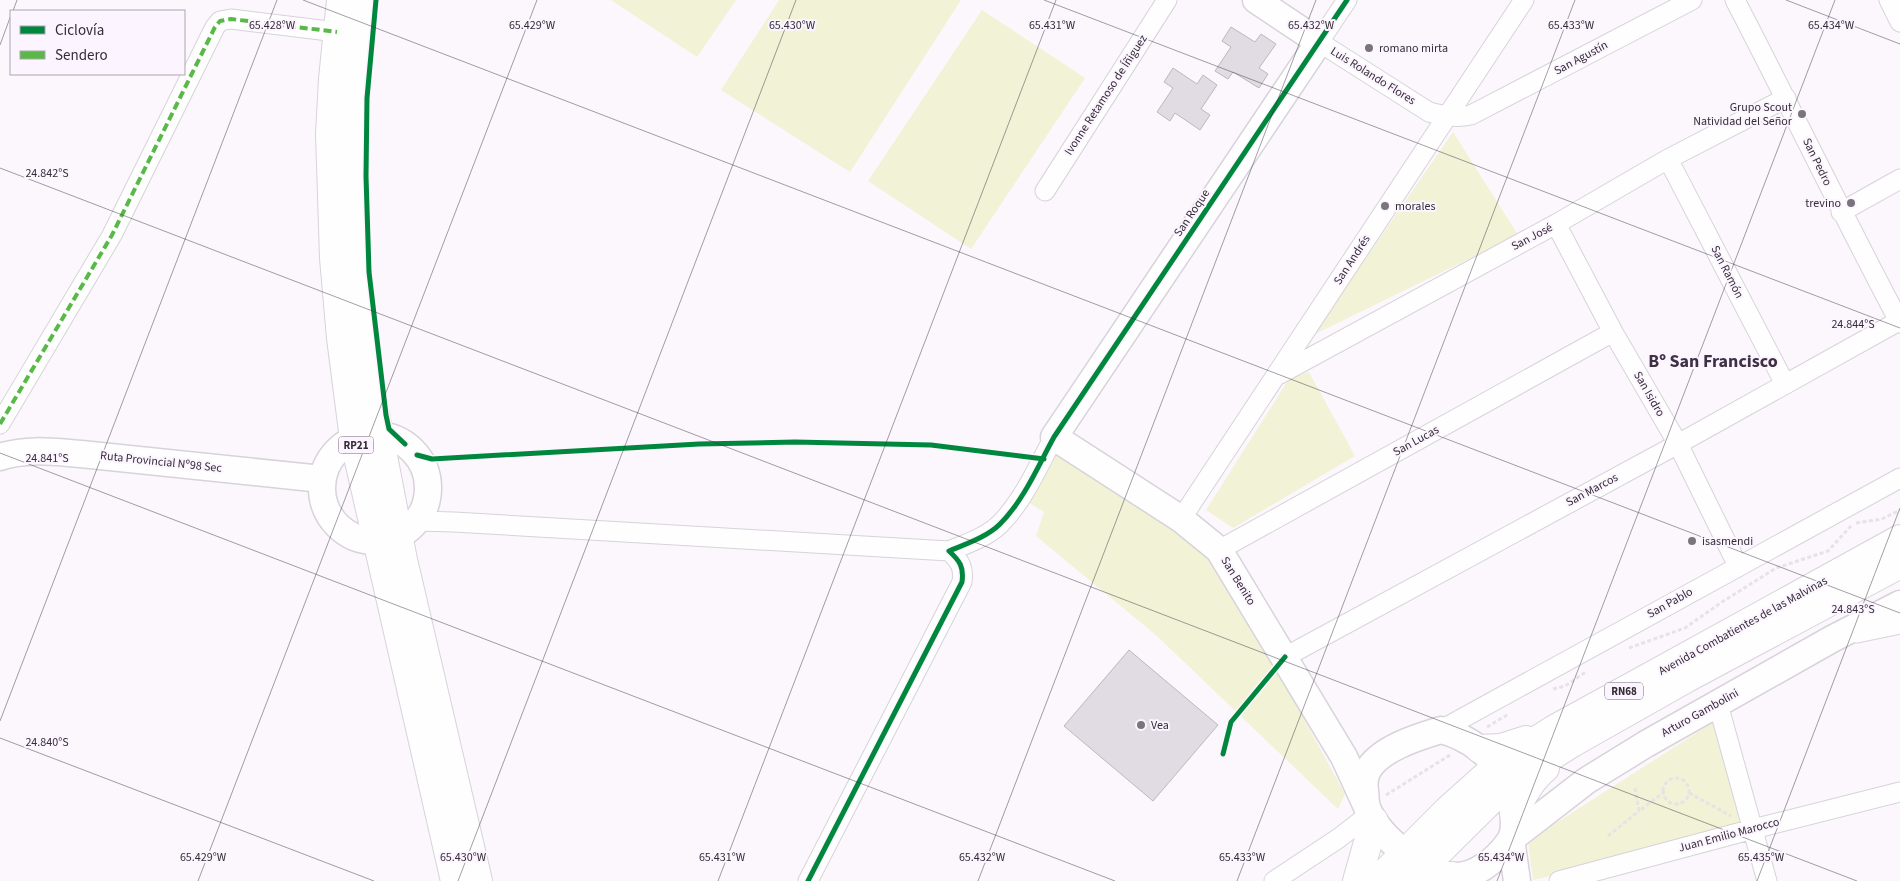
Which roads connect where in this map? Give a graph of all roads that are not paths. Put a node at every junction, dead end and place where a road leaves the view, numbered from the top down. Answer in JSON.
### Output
{"nodes":[{"id":1,"x":341,"y":0,"type":"edge"},
{"id":2,"x":362,"y":0,"type":"edge"},
{"id":3,"x":1167,"y":0,"type":"edge"},
{"id":4,"x":1256,"y":0,"type":"edge"},
{"id":5,"x":1347,"y":0,"type":"edge"},
{"id":6,"x":1524,"y":0,"type":"edge"},
{"id":7,"x":1692,"y":0,"type":"edge"},
{"id":8,"x":1735,"y":0,"type":"edge"},
{"id":9,"x":1889,"y":0,"type":"edge"},
{"id":10,"x":1900,"y":22,"type":"edge"},
{"id":11,"x":337,"y":32,"type":"junction"},
{"id":12,"x":1319,"y":42,"type":"junction"},
{"id":13,"x":1786,"y":98,"type":"junction"},
{"id":14,"x":1471,"y":115,"type":"joint"},
{"id":15,"x":1446,"y":116,"type":"junction"},
{"id":16,"x":1668,"y":159,"type":"junction"},
{"id":17,"x":1900,"y":179,"type":"edge"},
{"id":18,"x":1045,"y":190,"type":"dead end"},
{"id":19,"x":1841,"y":212,"type":"junction"},
{"id":20,"x":1556,"y":224,"type":"junction"},
{"id":21,"x":1899,"y":322,"type":"edge"},
{"id":22,"x":1613,"y":332,"type":"junction"},
{"id":23,"x":1276,"y":375,"type":"junction"},
{"id":24,"x":1785,"y":384,"type":"junction"},
{"id":25,"x":0,"y":424,"type":"edge"},
{"id":26,"x":366,"y":437,"type":"junction"},
{"id":27,"x":1054,"y":438,"type":"junction"},
{"id":28,"x":1678,"y":444,"type":"junction"},
{"id":29,"x":0,"y":457,"type":"edge"},
{"id":30,"x":322,"y":478,"type":"junction"},
{"id":31,"x":1900,"y":478,"type":"edge"},
{"id":32,"x":1181,"y":519,"type":"junction"},
{"id":33,"x":398,"y":533,"type":"junction"},
{"id":34,"x":1900,"y":539,"type":"edge"},
{"id":35,"x":1218,"y":550,"type":"junction"},
{"id":36,"x":949,"y":551,"type":"junction"},
{"id":37,"x":1900,"y":564,"type":"edge"},
{"id":38,"x":1738,"y":566,"type":"junction"},
{"id":39,"x":1900,"y":604,"type":"edge"},
{"id":40,"x":1900,"y":624,"type":"edge"},
{"id":41,"x":1832,"y":639,"type":"junction"},
{"id":42,"x":1285,"y":657,"type":"junction"},
{"id":43,"x":1718,"y":704,"type":"junction"},
{"id":44,"x":1441,"y":730,"type":"junction"},
{"id":45,"x":1562,"y":737,"type":"junction"},
{"id":46,"x":1344,"y":756,"type":"junction"},
{"id":47,"x":1488,"y":760,"type":"junction"},
{"id":48,"x":1374,"y":762,"type":"junction"},
{"id":49,"x":1900,"y":792,"type":"edge"},
{"id":50,"x":1370,"y":814,"type":"junction"},
{"id":51,"x":1512,"y":826,"type":"junction"},
{"id":52,"x":1754,"y":829,"type":"junction"},
{"id":53,"x":1432,"y":872,"type":"edge"},
{"id":54,"x":455,"y":881,"type":"edge"},
{"id":55,"x":478,"y":881,"type":"edge"},
{"id":56,"x":808,"y":881,"type":"edge"},
{"id":57,"x":1274,"y":881,"type":"edge"},
{"id":58,"x":1357,"y":881,"type":"edge"},
{"id":59,"x":1377,"y":881,"type":"edge"},
{"id":60,"x":1491,"y":881,"type":"edge"},
{"id":61,"x":1517,"y":881,"type":"edge"},
{"id":62,"x":1559,"y":881,"type":"edge"},
{"id":63,"x":1767,"y":881,"type":"edge"}],
"edges":[{"from":1,"to":11,"type":"main road","number":"RP21"},
{"from":2,"to":26,"type":"main road","number":"RP21"},
{"from":3,"to":18,"type":"street","name":"Ivonne Retamoso de Íñiguez"},
{"from":4,"to":12,"type":"street","name":"Luis Rolando Flores"},
{"from":5,"to":12,"type":"street","name":"San Roque"},
{"from":6,"to":15,"type":"street","name":"San Andrés"},
{"from":7,"to":14,"type":"street","name":"San Agustín"},
{"from":8,"to":13,"type":"street","name":"San Pedro"},
{"from":9,"to":10,"type":"street"},
{"from":11,"to":25,"type":"street"},
{"from":11,"to":26,"type":"main road","number":"RP21"},
{"from":12,"to":15,"type":"street","name":"Luis Rolando Flores"},
{"from":12,"to":27,"type":"street","name":"San Roque"},
{"from":13,"to":16,"type":"street","name":"San José"},
{"from":13,"to":19,"type":"street","name":"San Pedro"},
{"from":14,"to":15,"type":"street","name":"Luis Rolando Flores"},
{"from":15,"to":23,"type":"street","name":"San Andrés"},
{"from":16,"to":20,"type":"street","name":"San José"},
{"from":16,"to":24,"type":"street","name":"San Ramón"},
{"from":17,"to":19,"type":"street"},
{"from":19,"to":21,"type":"street","name":"San Pedro"},
{"from":20,"to":22,"type":"street","name":"San Isidro"},
{"from":20,"to":23,"type":"street","name":"San José"},
{"from":21,"to":24,"type":"street","name":"San Marcos"},
{"from":22,"to":28,"type":"street","name":"San Isidro"},
{"from":22,"to":35,"type":"street","name":"San Lucas"},
{"from":23,"to":32,"type":"street","name":"San Andrés"},
{"from":24,"to":28,"type":"street","name":"San Marcos"},
{"from":26,"to":30,"type":"street"},
{"from":26,"to":33,"type":"main road","number":"RP21"},
{"from":26,"to":33,"type":"street"},
{"from":27,"to":32,"type":"street","name":"San Benito"},
{"from":27,"to":36,"type":"street"},
{"from":28,"to":38,"type":"street","name":"San Isidro"},
{"from":28,"to":42,"type":"street","name":"San Marcos"},
{"from":29,"to":30,"type":"street","name":"Ruta Provincial Nº98 Sec"},
{"from":30,"to":33,"type":"street"},
{"from":31,"to":38,"type":"street","name":"San Pablo"},
{"from":32,"to":35,"type":"street","name":"San Benito"},
{"from":33,"to":36,"type":"street"},
{"from":33,"to":54,"type":"main road","number":"RP21"},
{"from":33,"to":55,"type":"main road","number":"RP21"},
{"from":34,"to":45,"type":"main road","name":"Avenida Combatientes de las Malvinas","number":"RN68"},
{"from":35,"to":42,"type":"street","name":"San Benito"},
{"from":36,"to":56,"type":"street"},
{"from":37,"to":45,"type":"main road","name":"Avenida Combatientes de las Malvinas","number":"RN68"},
{"from":38,"to":44,"type":"street","name":"San Pablo"},
{"from":39,"to":41,"type":"street","name":"Arturo Gambolini"},
{"from":40,"to":41,"type":"street"},
{"from":41,"to":43,"type":"street","name":"Arturo Gambolini"},
{"from":42,"to":46,"type":"street","name":"San Benito"},
{"from":43,"to":51,"type":"street","name":"Arturo Gambolini"},
{"from":43,"to":52,"type":"street"},
{"from":44,"to":47,"type":"street"},
{"from":44,"to":48,"type":"street"},
{"from":45,"to":47,"type":"main road","name":"Avenida Combatientes de las Malvinas","number":"RN68"},
{"from":45,"to":51,"type":"main road"},
{"from":46,"to":48,"type":"street"},
{"from":46,"to":50,"type":"street","name":"San Benito"},
{"from":47,"to":51,"type":"street"},
{"from":47,"to":53,"type":"main road","name":"Avenida Combatientes de las Malvinas","number":"RN68"},
{"from":48,"to":50,"type":"street"},
{"from":49,"to":52,"type":"street","name":"Juan Emilio Marocco"},
{"from":50,"to":53,"type":"street","name":"San Benito"},
{"from":50,"to":57,"type":"street"},
{"from":50,"to":58,"type":"main road"},
{"from":51,"to":53,"type":"street","name":"Arturo Gambolini"},
{"from":51,"to":61,"type":"street"},
{"from":52,"to":62,"type":"street","name":"Juan Emilio Marocco"},
{"from":52,"to":63,"type":"street"},
{"from":53,"to":59,"type":"main road","name":"Avenida Combatientes de las Malvinas","number":"RN68"},
{"from":53,"to":60,"type":"street"}]}
